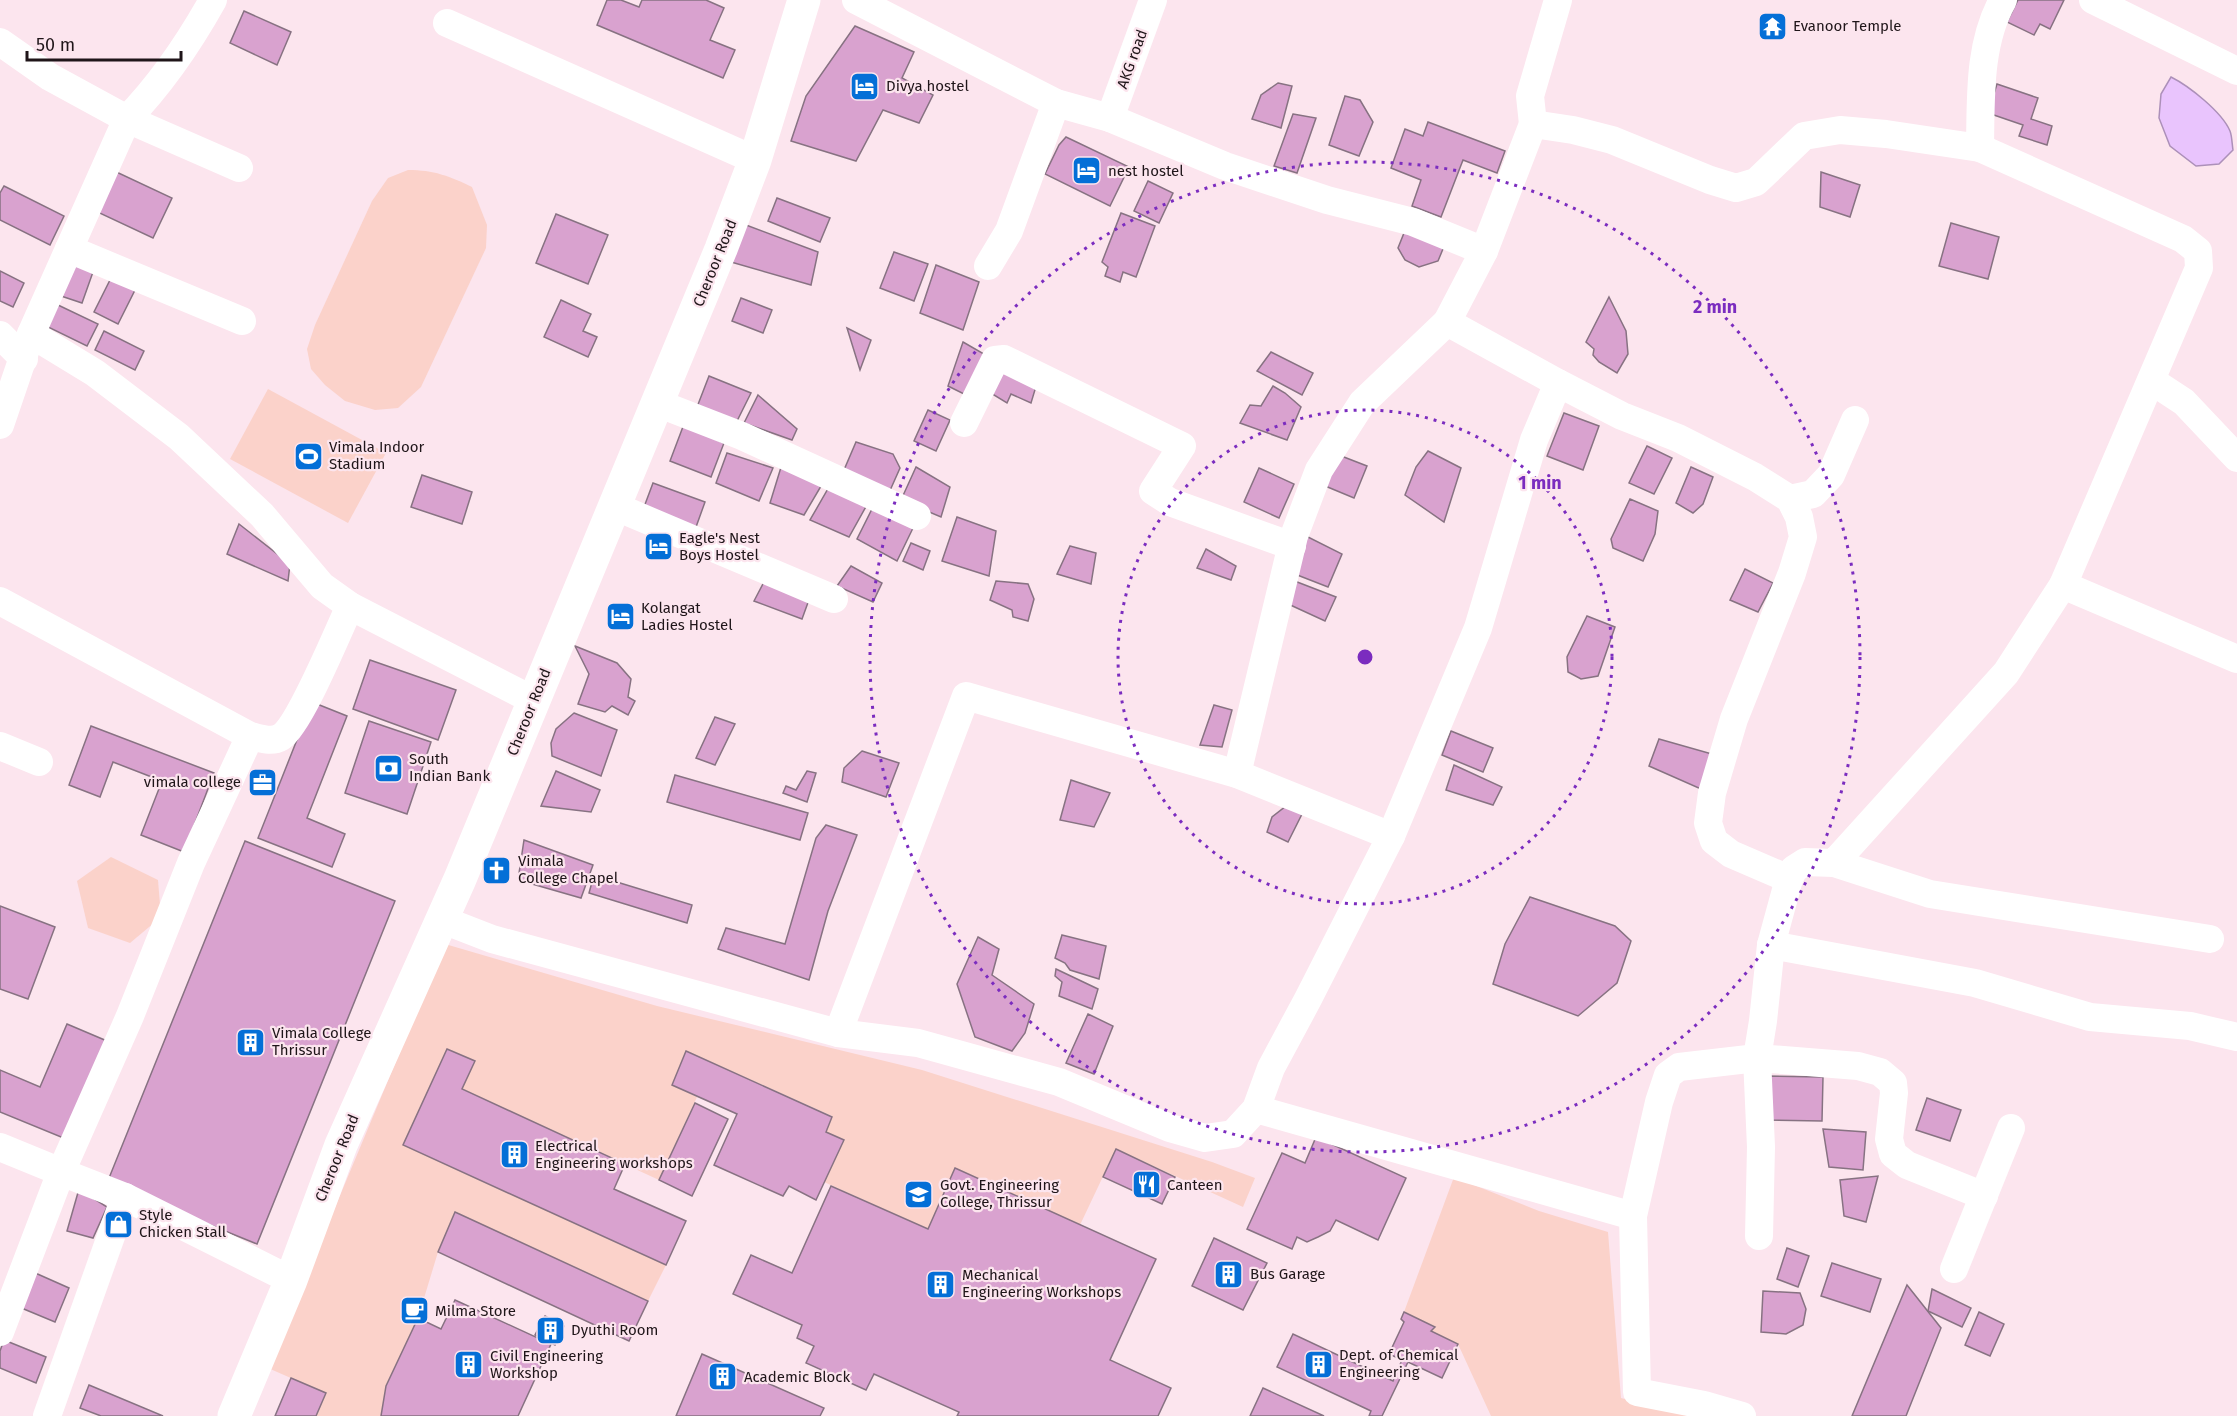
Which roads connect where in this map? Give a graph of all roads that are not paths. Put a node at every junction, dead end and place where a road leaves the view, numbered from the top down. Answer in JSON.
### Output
{"nodes":[{"id":1,"x":213,"y":0,"type":"edge"},
{"id":2,"x":804,"y":0,"type":"edge"},
{"id":3,"x":856,"y":0,"type":"edge"},
{"id":4,"x":1153,"y":0,"type":"edge"},
{"id":5,"x":1558,"y":0,"type":"edge"},
{"id":6,"x":2003,"y":0,"type":"edge"},
{"id":7,"x":2093,"y":0,"type":"edge"},
{"id":8,"x":447,"y":23,"type":"dead end"},
{"id":9,"x":0,"y":42,"type":"edge"},
{"id":10,"x":2237,"y":71,"type":"edge"},
{"id":11,"x":1056,"y":103,"type":"junction"},
{"id":12,"x":1110,"y":118,"type":"junction"},
{"id":13,"x":126,"y":119,"type":"junction"},
{"id":14,"x":1533,"y":124,"type":"junction"},
{"id":15,"x":1980,"y":148,"type":"junction"},
{"id":16,"x":755,"y":160,"type":"junction"},
{"id":17,"x":238,"y":168,"type":"dead end"},
{"id":18,"x":69,"y":249,"type":"junction"},
{"id":19,"x":1484,"y":251,"type":"junction"},
{"id":20,"x":988,"y":266,"type":"dead end"},
{"id":21,"x":242,"y":321,"type":"dead end"},
{"id":22,"x":1447,"y":322,"type":"junction"},
{"id":23,"x":0,"y":335,"type":"edge"},
{"id":24,"x":28,"y":346,"type":"junction"},
{"id":25,"x":2152,"y":381,"type":"junction"},
{"id":26,"x":1558,"y":383,"type":"junction"},
{"id":27,"x":657,"y":403,"type":"junction"},
{"id":28,"x":1855,"y":420,"type":"dead end"},
{"id":29,"x":964,"y":423,"type":"dead end"},
{"id":30,"x":0,"y":425,"type":"edge"},
{"id":31,"x":2237,"y":458,"type":"edge"},
{"id":32,"x":1790,"y":499,"type":"junction"},
{"id":33,"x":614,"y":506,"type":"junction"},
{"id":34,"x":917,"y":516,"type":"dead end"},
{"id":35,"x":1292,"y":546,"type":"junction"},
{"id":36,"x":2063,"y":585,"type":"junction"},
{"id":37,"x":834,"y":598,"type":"dead end"},
{"id":38,"x":0,"y":601,"type":"edge"},
{"id":39,"x":350,"y":606,"type":"junction"},
{"id":40,"x":2237,"y":659,"type":"edge"},
{"id":41,"x":533,"y":700,"type":"junction"},
{"id":42,"x":250,"y":736,"type":"junction"},
{"id":43,"x":0,"y":746,"type":"edge"},
{"id":44,"x":39,"y":762,"type":"dead end"},
{"id":45,"x":1237,"y":774,"type":"junction"},
{"id":46,"x":1391,"y":836,"type":"junction"},
{"id":47,"x":1834,"y":862,"type":"junction"},
{"id":48,"x":1789,"y":879,"type":"junction"},
{"id":49,"x":442,"y":920,"type":"junction"},
{"id":50,"x":2210,"y":939,"type":"dead end"},
{"id":51,"x":1771,"y":945,"type":"junction"},
{"id":52,"x":838,"y":1033,"type":"junction"},
{"id":53,"x":2237,"y":1037,"type":"edge"},
{"id":54,"x":1757,"y":1058,"type":"junction"},
{"id":55,"x":1256,"y":1109,"type":"junction"},
{"id":56,"x":2011,"y":1128,"type":"dead end"},
{"id":57,"x":0,"y":1146,"type":"edge"},
{"id":58,"x":61,"y":1172,"type":"junction"},
{"id":59,"x":1984,"y":1196,"type":"junction"},
{"id":60,"x":125,"y":1197,"type":"junction"},
{"id":61,"x":1632,"y":1216,"type":"junction"},
{"id":62,"x":1759,"y":1236,"type":"dead end"},
{"id":63,"x":1954,"y":1269,"type":"dead end"},
{"id":64,"x":291,"y":1280,"type":"junction"},
{"id":65,"x":0,"y":1332,"type":"edge"},
{"id":66,"x":47,"y":1416,"type":"edge"},
{"id":67,"x":234,"y":1416,"type":"edge"},
{"id":68,"x":1742,"y":1416,"type":"edge"}],
"edges":[{"from":1,"to":13,"type":"street"},
{"from":2,"to":16,"type":"main road","name":"Cheroor Road"},
{"from":3,"to":11,"type":"street"},
{"from":4,"to":12,"type":"street","name":"AKG road"},
{"from":5,"to":14,"type":"street"},
{"from":6,"to":15,"type":"street"},
{"from":7,"to":10,"type":"street"},
{"from":8,"to":16,"type":"street"},
{"from":9,"to":13,"type":"street"},
{"from":11,"to":12,"type":"street"},
{"from":11,"to":20,"type":"street"},
{"from":12,"to":19,"type":"street"},
{"from":13,"to":17,"type":"street"},
{"from":13,"to":18,"type":"street"},
{"from":14,"to":15,"type":"street"},
{"from":14,"to":19,"type":"street"},
{"from":15,"to":25,"type":"street"},
{"from":16,"to":27,"type":"main road","name":"Cheroor Road"},
{"from":18,"to":21,"type":"street"},
{"from":18,"to":24,"type":"street"},
{"from":19,"to":22,"type":"street"},
{"from":22,"to":26,"type":"street"},
{"from":22,"to":35,"type":"street"},
{"from":23,"to":24,"type":"street"},
{"from":24,"to":30,"type":"street"},
{"from":24,"to":39,"type":"street"},
{"from":25,"to":31,"type":"street"},
{"from":25,"to":36,"type":"street"},
{"from":26,"to":32,"type":"street"},
{"from":26,"to":46,"type":"street"},
{"from":27,"to":33,"type":"main road","name":"Cheroor Road"},
{"from":27,"to":34,"type":"street"},
{"from":28,"to":32,"type":"street"},
{"from":29,"to":35,"type":"street"},
{"from":32,"to":48,"type":"street"},
{"from":33,"to":37,"type":"street"},
{"from":33,"to":41,"type":"main road","name":"Cheroor Road"},
{"from":35,"to":45,"type":"street"},
{"from":36,"to":40,"type":"street"},
{"from":36,"to":47,"type":"street"},
{"from":38,"to":42,"type":"street"},
{"from":39,"to":41,"type":"street"},
{"from":39,"to":42,"type":"street"},
{"from":41,"to":49,"type":"main road","name":"Cheroor Road"},
{"from":42,"to":58,"type":"street"},
{"from":43,"to":44,"type":"street"},
{"from":45,"to":46,"type":"street"},
{"from":45,"to":52,"type":"street"},
{"from":46,"to":55,"type":"street"},
{"from":47,"to":48,"type":"street"},
{"from":47,"to":50,"type":"street"},
{"from":48,"to":51,"type":"street"},
{"from":49,"to":52,"type":"street"},
{"from":49,"to":64,"type":"main road","name":"Cheroor Road"},
{"from":51,"to":53,"type":"street"},
{"from":51,"to":54,"type":"street"},
{"from":52,"to":55,"type":"street"},
{"from":54,"to":59,"type":"street"},
{"from":54,"to":61,"type":"street"},
{"from":54,"to":62,"type":"street"},
{"from":55,"to":61,"type":"street"},
{"from":56,"to":59,"type":"street"},
{"from":57,"to":58,"type":"street"},
{"from":58,"to":60,"type":"street"},
{"from":58,"to":65,"type":"street"},
{"from":59,"to":63,"type":"street"},
{"from":60,"to":64,"type":"street"},
{"from":60,"to":66,"type":"street"},
{"from":61,"to":68,"type":"street"},
{"from":64,"to":67,"type":"main road","name":"Cheroor Road"}]}
